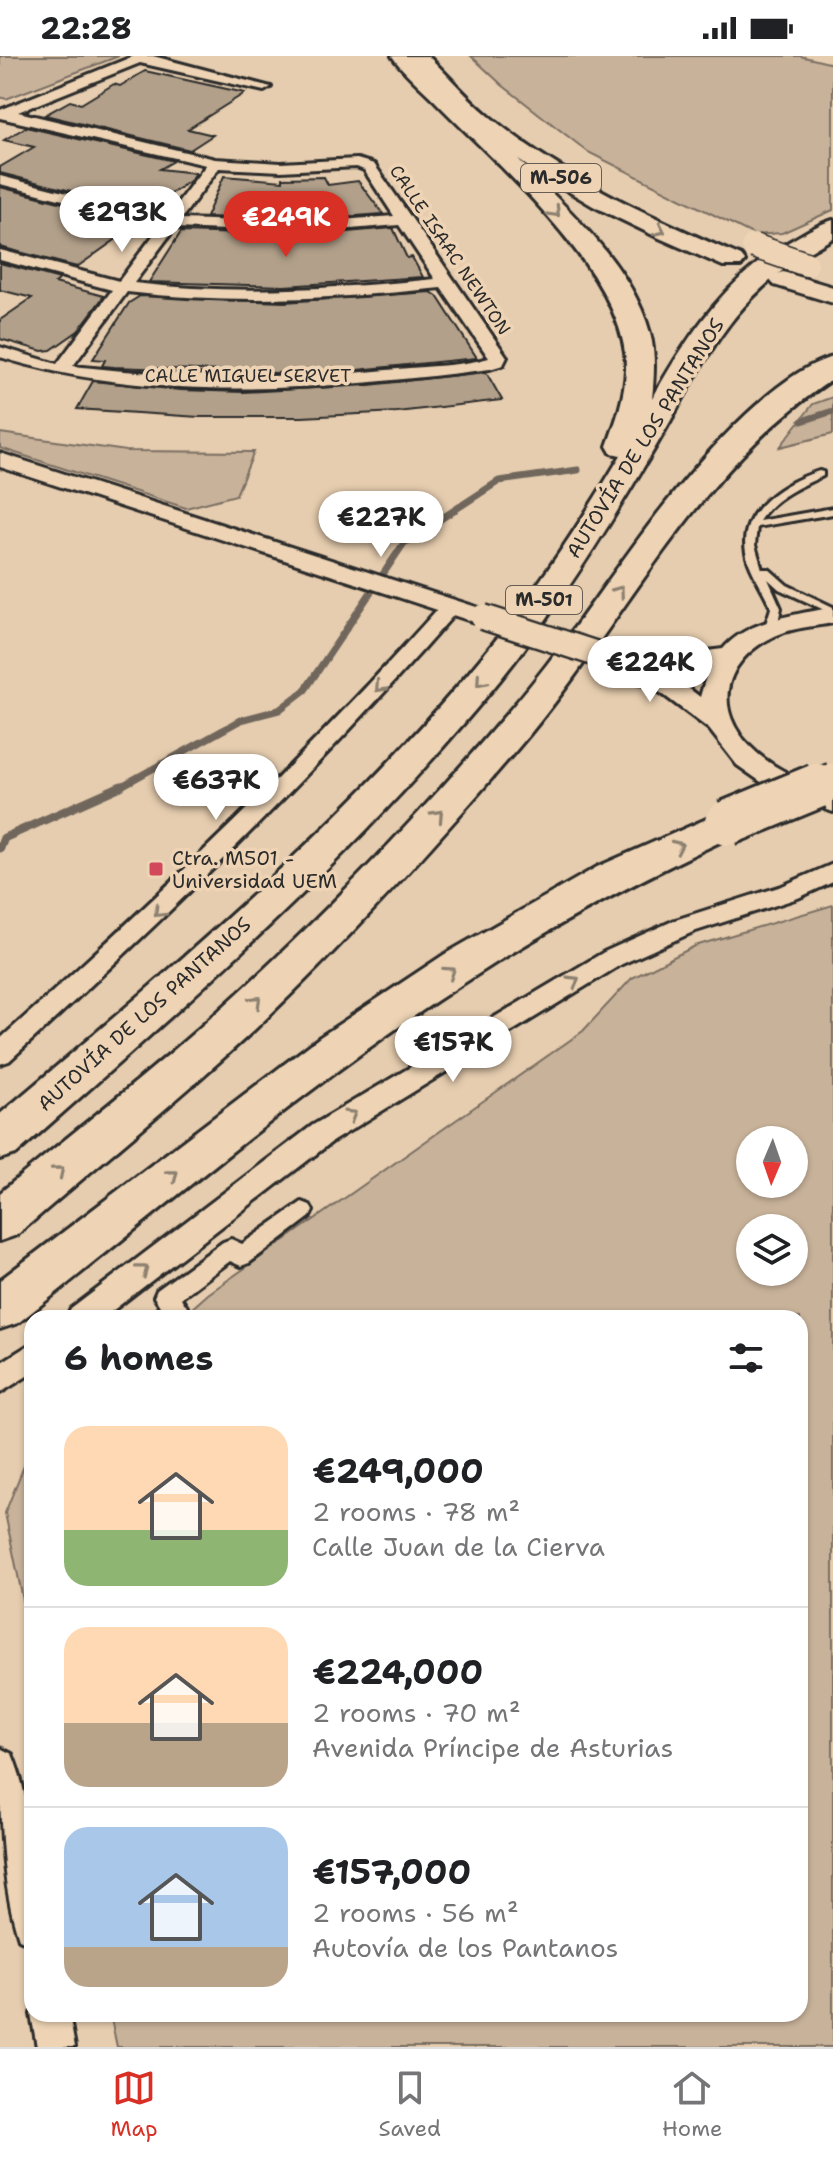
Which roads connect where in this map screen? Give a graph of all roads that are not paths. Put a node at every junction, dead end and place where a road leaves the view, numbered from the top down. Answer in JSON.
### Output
{"nodes":[{"id":1,"x":403,"y":56,"type":"edge"},
{"id":2,"x":416,"y":56,"type":"edge"},
{"id":3,"x":143,"y":58,"type":"edge"},
{"id":4,"x":264,"y":87,"type":"dead end"},
{"id":5,"x":2,"y":113,"type":"edge"},
{"id":6,"x":215,"y":163,"type":"junction"},
{"id":7,"x":584,"y":164,"type":"dead end"},
{"id":8,"x":0,"y":180,"type":"edge"},
{"id":9,"x":405,"y":220,"type":"junction"},
{"id":10,"x":169,"y":223,"type":"junction"},
{"id":11,"x":833,"y":228,"type":"edge"},
{"id":12,"x":0,"y":255,"type":"edge"},
{"id":13,"x":833,"y":274,"type":"edge"},
{"id":14,"x":445,"y":283,"type":"junction"},
{"id":15,"x":123,"y":287,"type":"junction"},
{"id":16,"x":833,"y":295,"type":"edge"},
{"id":17,"x":0,"y":352,"type":"edge"},
{"id":18,"x":497,"y":361,"type":"joint"},
{"id":19,"x":833,"y":366,"type":"edge"},
{"id":20,"x":61,"y":370,"type":"junction"},
{"id":21,"x":0,"y":460,"type":"edge"},
{"id":22,"x":819,"y":474,"type":"dead end"},
{"id":23,"x":833,"y":511,"type":"edge"},
{"id":24,"x":753,"y":525,"type":"junction"},
{"id":25,"x":753,"y":560,"type":"junction"},
{"id":26,"x":545,"y":598,"type":"junction"},
{"id":27,"x":450,"y":607,"type":"junction"},
{"id":28,"x":833,"y":613,"type":"edge"},
{"id":29,"x":771,"y":627,"type":"junction"},
{"id":30,"x":600,"y":655,"type":"junction"},
{"id":31,"x":727,"y":656,"type":"junction"},
{"id":32,"x":718,"y":723,"type":"junction"},
{"id":33,"x":833,"y":780,"type":"edge"},
{"id":34,"x":833,"y":803,"type":"edge"},
{"id":35,"x":833,"y":872,"type":"edge"},
{"id":36,"x":0,"y":1054,"type":"edge"},
{"id":37,"x":0,"y":1141,"type":"edge"},
{"id":38,"x":302,"y":1211,"type":"dead end"},
{"id":39,"x":0,"y":1221,"type":"edge"},
{"id":40,"x":0,"y":1308,"type":"edge"},
{"id":41,"x":91,"y":1310,"type":"edge"},
{"id":42,"x":172,"y":1310,"type":"edge"},
{"id":43,"x":24,"y":1362,"type":"edge"},
{"id":44,"x":0,"y":1380,"type":"edge"},
{"id":45,"x":0,"y":1766,"type":"edge"},
{"id":46,"x":24,"y":1886,"type":"edge"},
{"id":47,"x":51,"y":2022,"type":"edge"},
{"id":48,"x":56,"y":2047,"type":"edge"}],
"edges":[{"from":1,"to":26,"type":"highway","one_way":true},
{"from":2,"to":16,"type":"main road","number":"M-506","one_way":true},
{"from":3,"to":4,"type":"street"},
{"from":3,"to":5,"type":"street"},
{"from":5,"to":6,"type":"street"},
{"from":6,"to":9,"type":"street","name":"CALLE ISAAC NEWTON"},
{"from":6,"to":10,"type":"street"},
{"from":7,"to":13,"type":"main road","number":"M-506","bridge":true},
{"from":8,"to":10,"type":"street"},
{"from":9,"to":10,"type":"street"},
{"from":9,"to":14,"type":"street","name":"CALLE ISAAC NEWTON"},
{"from":10,"to":15,"type":"street"},
{"from":11,"to":26,"type":"highway","name":"AUTOVÍA DE LOS PANTANOS","number":"M-501"},
{"from":12,"to":15,"type":"street"},
{"from":14,"to":15,"type":"street"},
{"from":14,"to":18,"type":"street","name":"CALLE ISAAC NEWTON"},
{"from":15,"to":20,"type":"street"},
{"from":17,"to":20,"type":"street","name":"CALLE MIGUEL SERVET"},
{"from":18,"to":20,"type":"street","name":"CALLE MIGUEL SERVET"},
{"from":39,"to":19,"type":"highway","one_way":true},
{"from":21,"to":27,"type":"street"},
{"from":22,"to":24,"type":"lane"},
{"from":23,"to":24,"type":"lane"},
{"from":24,"to":25,"type":"lane"},
{"from":25,"to":28,"type":"lane"},
{"from":25,"to":29,"type":"lane"},
{"from":26,"to":37,"type":"highway","name":"AUTOVÍA DE LOS PANTANOS","number":"M-501","one_way":true},
{"from":27,"to":30,"type":"street","bridge":true},
{"from":27,"to":36,"type":"street","one_way":true},
{"from":28,"to":29,"type":"street"},
{"from":29,"to":31,"type":"street"},
{"from":30,"to":31,"type":"street"},
{"from":30,"to":32,"type":"street"},
{"from":31,"to":32,"type":"street"},
{"from":32,"to":34,"type":"street"},
{"from":40,"to":33,"type":"highway","one_way":true,"bridge":true},
{"from":41,"to":35,"type":"street","one_way":true},
{"from":38,"to":42,"type":"street"},
{"from":43,"to":44,"type":"street"},
{"from":45,"to":46,"type":"street"},
{"from":47,"to":48,"type":"street"}]}
